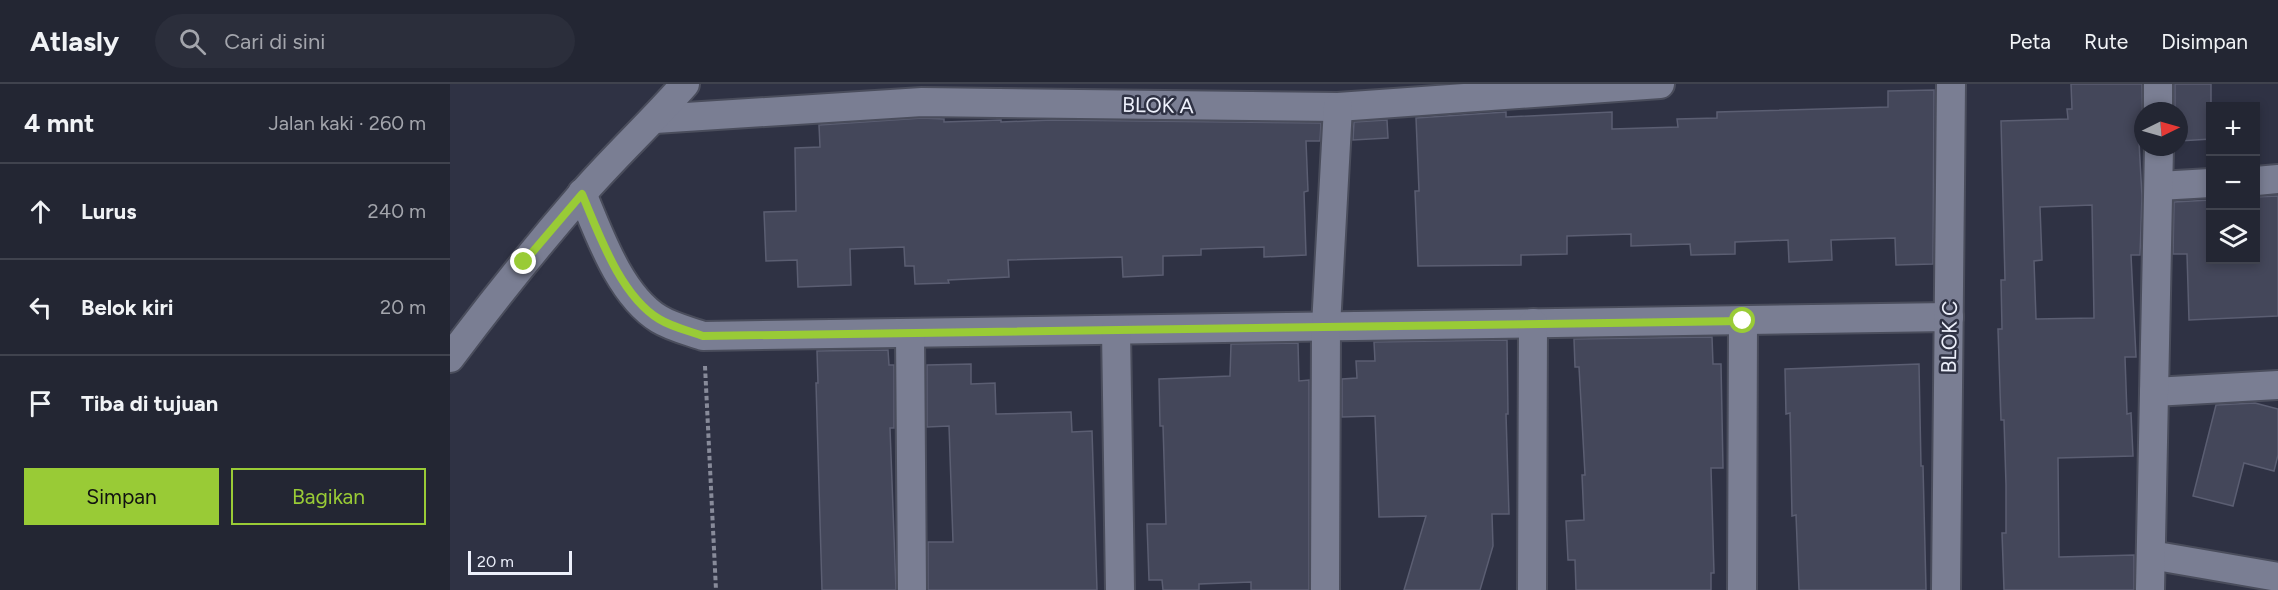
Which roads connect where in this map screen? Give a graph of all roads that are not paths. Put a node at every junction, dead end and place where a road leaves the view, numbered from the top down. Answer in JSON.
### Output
{"nodes":[{"id":1,"x":685,"y":84,"type":"edge"},
{"id":2,"x":1660,"y":84,"type":"edge"},
{"id":3,"x":1951,"y":84,"type":"edge"},
{"id":4,"x":2158,"y":84,"type":"edge"},
{"id":5,"x":2158,"y":102,"type":"edge"},
{"id":6,"x":1338,"y":106,"type":"junction"},
{"id":7,"x":655,"y":119,"type":"junction"},
{"id":8,"x":2158,"y":156,"type":"edge"},
{"id":9,"x":2278,"y":179,"type":"edge"},
{"id":10,"x":2260,"y":181,"type":"edge"},
{"id":11,"x":2206,"y":183,"type":"edge"},
{"id":12,"x":2159,"y":186,"type":"junction"},
{"id":13,"x":582,"y":194,"type":"junction"},
{"id":14,"x":1949,"y":317,"type":"junction"},
{"id":15,"x":1743,"y":321,"type":"junction"},
{"id":16,"x":1533,"y":323,"type":"junction"},
{"id":17,"x":1326,"y":326,"type":"junction"},
{"id":18,"x":1116,"y":330,"type":"junction"},
{"id":19,"x":910,"y":333,"type":"junction"},
{"id":20,"x":450,"y":358,"type":"edge"},
{"id":21,"x":2278,"y":385,"type":"edge"},
{"id":22,"x":2154,"y":392,"type":"junction"},
{"id":23,"x":2151,"y":555,"type":"junction"},
{"id":24,"x":2278,"y":577,"type":"edge"},
{"id":25,"x":912,"y":590,"type":"edge"},
{"id":26,"x":1120,"y":590,"type":"edge"},
{"id":27,"x":1325,"y":590,"type":"edge"},
{"id":28,"x":1532,"y":590,"type":"edge"},
{"id":29,"x":1742,"y":590,"type":"edge"},
{"id":30,"x":1946,"y":590,"type":"edge"},
{"id":31,"x":2150,"y":590,"type":"edge"}],
"edges":[{"from":1,"to":7,"type":"street"},
{"from":2,"to":6,"type":"street","name":"BLOK A"},
{"from":3,"to":14,"type":"street","name":"BLOK C"},
{"from":4,"to":5,"type":"street"},
{"from":6,"to":7,"type":"street","name":"BLOK A"},
{"from":6,"to":17,"type":"street"},
{"from":7,"to":13,"type":"street"},
{"from":8,"to":12,"type":"street"},
{"from":9,"to":10,"type":"street"},
{"from":11,"to":12,"type":"street"},
{"from":12,"to":22,"type":"street"},
{"from":13,"to":19,"type":"street"},
{"from":13,"to":20,"type":"street"},
{"from":14,"to":15,"type":"street"},
{"from":14,"to":30,"type":"street","name":"BLOK C"},
{"from":15,"to":16,"type":"street"},
{"from":15,"to":29,"type":"street"},
{"from":16,"to":17,"type":"street"},
{"from":16,"to":28,"type":"street"},
{"from":17,"to":18,"type":"street"},
{"from":17,"to":27,"type":"street"},
{"from":18,"to":19,"type":"street"},
{"from":18,"to":26,"type":"street"},
{"from":19,"to":25,"type":"street"},
{"from":21,"to":22,"type":"street"},
{"from":22,"to":23,"type":"street"},
{"from":23,"to":24,"type":"street"},
{"from":23,"to":31,"type":"street"}]}
